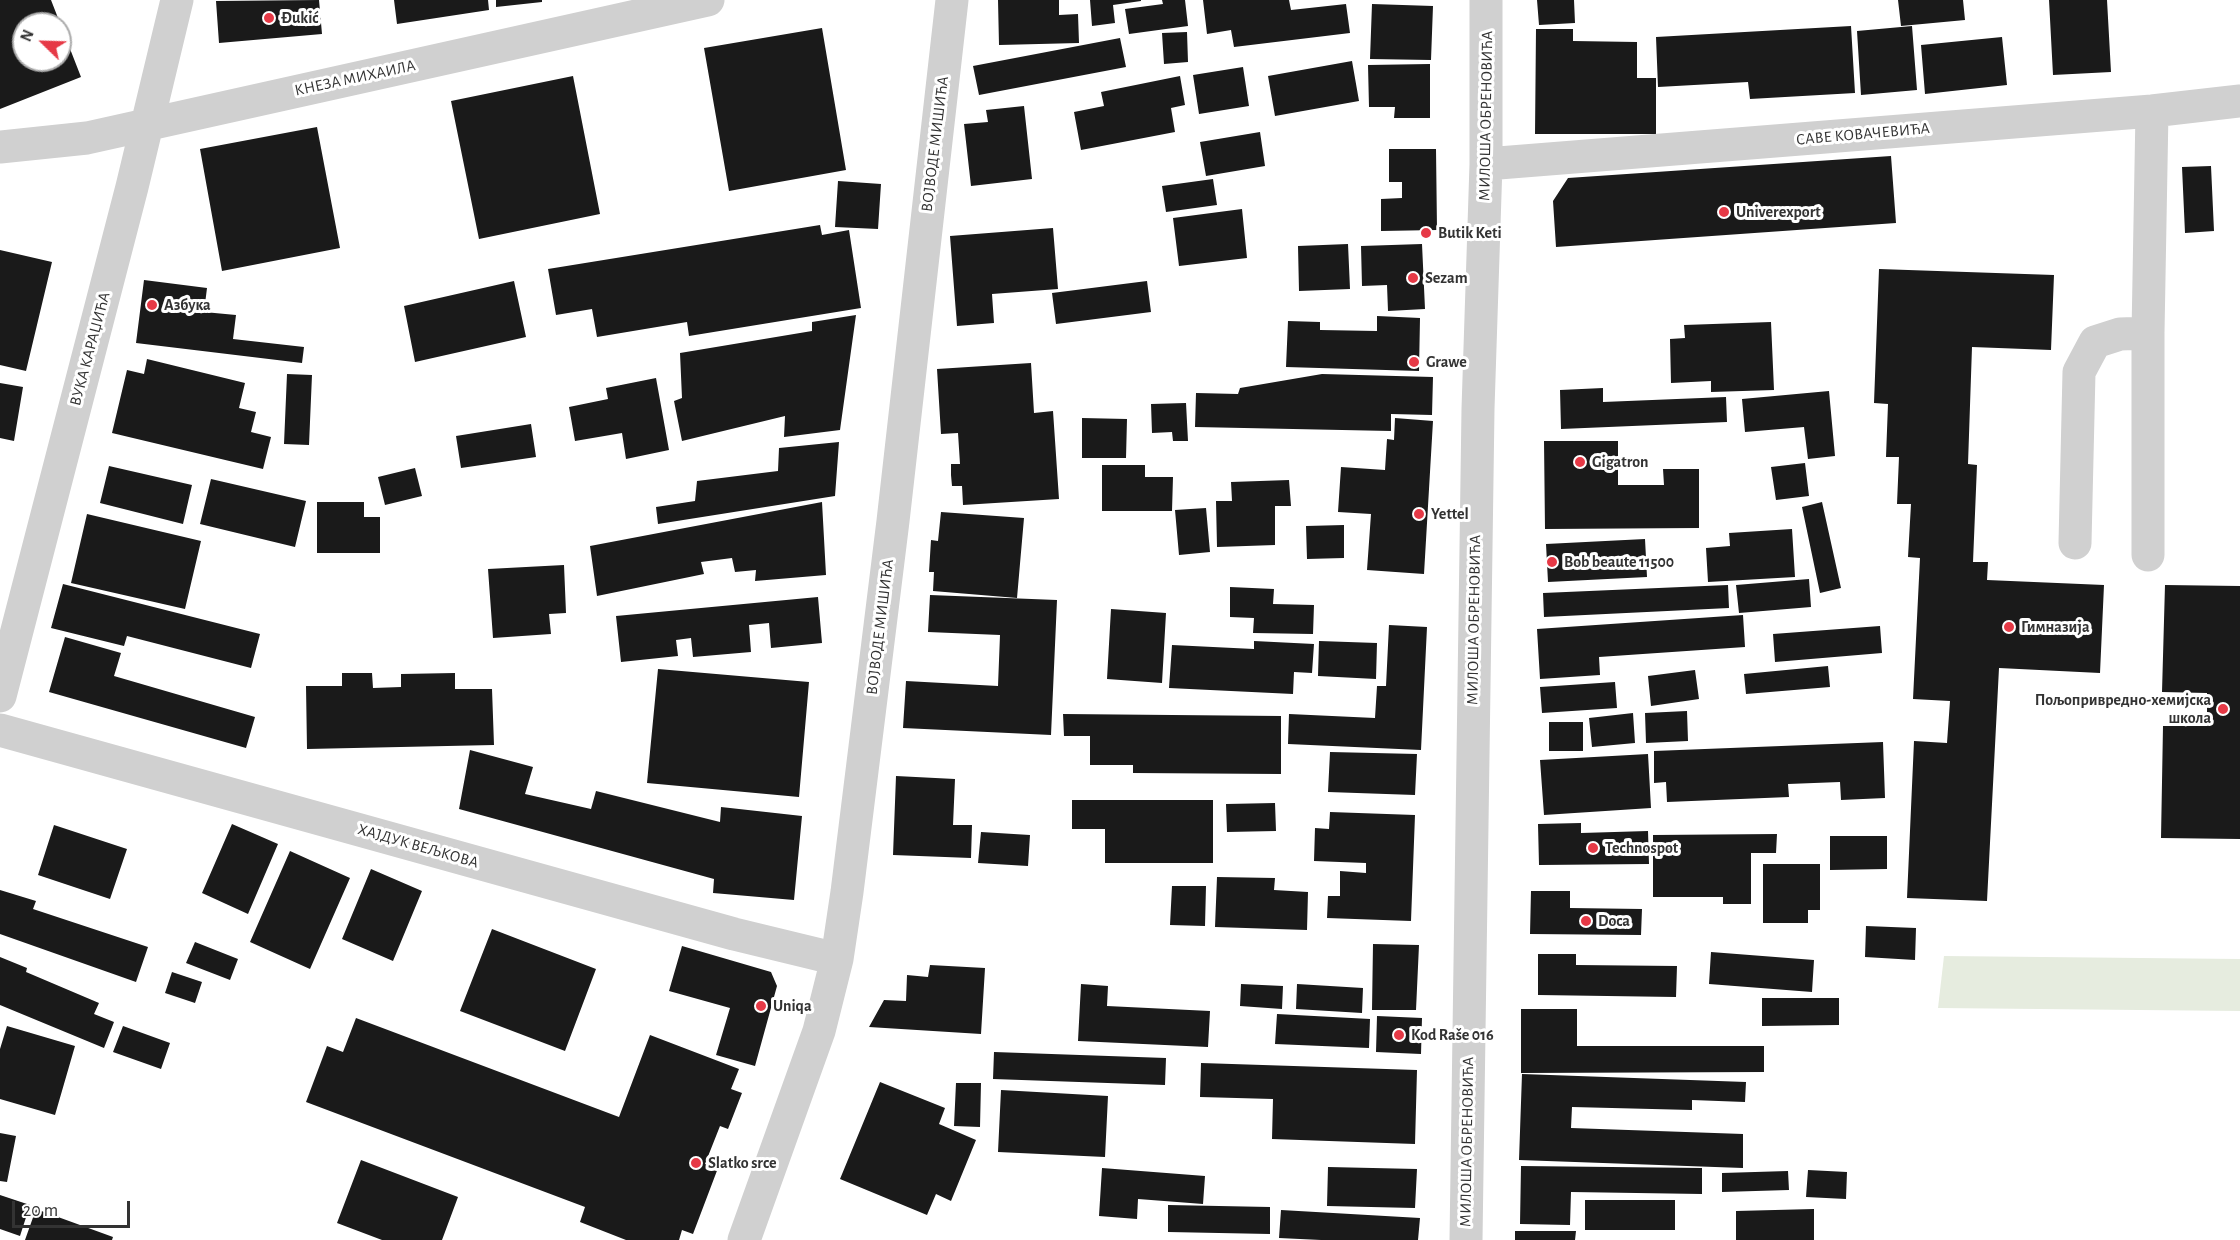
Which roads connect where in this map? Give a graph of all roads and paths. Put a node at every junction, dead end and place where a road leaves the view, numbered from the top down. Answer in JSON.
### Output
{"nodes":[{"id":1,"x":177,"y":0,"type":"edge"},
{"id":2,"x":708,"y":0,"type":"edge"},
{"id":3,"x":952,"y":0,"type":"edge"},
{"id":4,"x":1486,"y":0,"type":"edge"},
{"id":5,"x":2240,"y":101,"type":"edge"},
{"id":6,"x":2152,"y":111,"type":"junction"},
{"id":7,"x":148,"y":123,"type":"junction"},
{"id":8,"x":0,"y":147,"type":"edge"},
{"id":9,"x":1486,"y":164,"type":"junction"},
{"id":10,"x":2148,"y":333,"type":"junction"},
{"id":11,"x":2075,"y":543,"type":"dead end"},
{"id":12,"x":2148,"y":555,"type":"dead end"},
{"id":13,"x":0,"y":696,"type":"edge"},
{"id":14,"x":0,"y":730,"type":"edge"},
{"id":15,"x":837,"y":959,"type":"junction"},
{"id":16,"x":744,"y":1240,"type":"edge"},
{"id":17,"x":1466,"y":1240,"type":"edge"}],
"edges":[{"from":1,"to":7,"type":"street","name":"ВУКА КАРАЏИЋА"},
{"from":2,"to":7,"type":"street","name":"КНЕЗА МИХАИЛА"},
{"from":3,"to":15,"type":"street","name":"ВОЈВОДЕ МИШИЋА"},
{"from":4,"to":9,"type":"street","name":"МИЛОША ОБРЕНОВИЋА"},
{"from":5,"to":6,"type":"street","name":"САВЕ КОВАЧЕВИЋА"},
{"from":6,"to":9,"type":"street","name":"САВЕ КОВАЧЕВИЋА"},
{"from":6,"to":10,"type":"street"},
{"from":7,"to":8,"type":"street","name":"КНЕЗА МИХАИЛА"},
{"from":7,"to":13,"type":"street","name":"ВУКА КАРАЏИЋА"},
{"from":9,"to":17,"type":"street","name":"МИЛОША ОБРЕНОВИЋА"},
{"from":10,"to":11,"type":"street"},
{"from":10,"to":12,"type":"street"},
{"from":14,"to":15,"type":"street","name":"ХАЈДУК ВЕЉКОВА"},
{"from":15,"to":16,"type":"street","name":"ВОЈВОДЕ МИШИЋА"}]}
